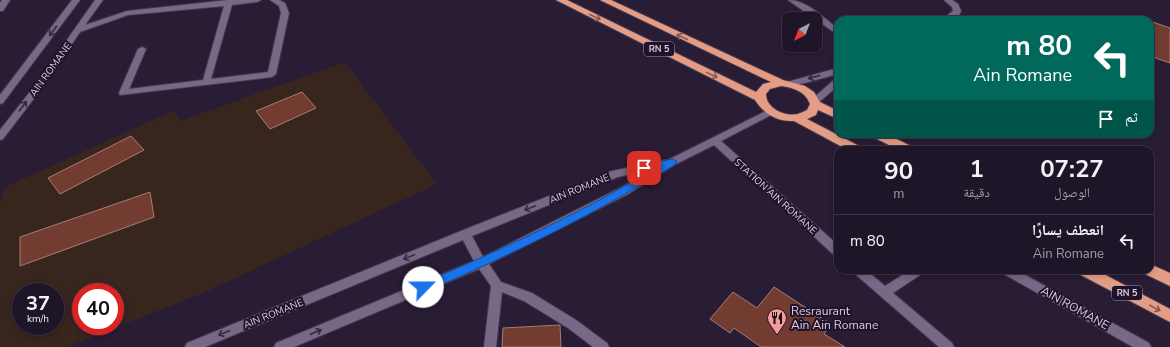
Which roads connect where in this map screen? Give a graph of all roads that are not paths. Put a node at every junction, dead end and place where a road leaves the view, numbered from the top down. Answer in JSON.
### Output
{"nodes":[{"id":1,"x":6,"y":0,"type":"edge"},
{"id":2,"x":76,"y":0,"type":"edge"},
{"id":3,"x":99,"y":0,"type":"edge"},
{"id":4,"x":258,"y":0,"type":"edge"},
{"id":5,"x":274,"y":0,"type":"edge"},
{"id":6,"x":560,"y":0,"type":"edge"},
{"id":7,"x":604,"y":0,"type":"edge"},
{"id":8,"x":792,"y":0,"type":"edge"},
{"id":9,"x":948,"y":0,"type":"edge"},
{"id":10,"x":229,"y":2,"type":"junction"},
{"id":11,"x":0,"y":9,"type":"edge"},
{"id":12,"x":952,"y":16,"type":"edge"},
{"id":13,"x":834,"y":30,"type":"edge"},
{"id":14,"x":77,"y":31,"type":"junction"},
{"id":15,"x":142,"y":49,"type":"dead end"},
{"id":16,"x":834,"y":72,"type":"edge"},
{"id":17,"x":206,"y":83,"type":"junction"},
{"id":18,"x":785,"y":83,"type":"junction"},
{"id":19,"x":834,"y":85,"type":"edge"},
{"id":20,"x":759,"y":98,"type":"junction"},
{"id":21,"x":0,"y":101,"type":"edge"},
{"id":22,"x":815,"y":102,"type":"junction"},
{"id":23,"x":770,"y":112,"type":"junction"},
{"id":24,"x":834,"y":113,"type":"edge"},
{"id":25,"x":797,"y":118,"type":"junction"},
{"id":26,"x":0,"y":137,"type":"edge"},
{"id":27,"x":834,"y":138,"type":"edge"},
{"id":28,"x":834,"y":138,"type":"edge"},
{"id":29,"x":885,"y":138,"type":"edge"},
{"id":30,"x":714,"y":140,"type":"junction"},
{"id":31,"x":850,"y":146,"type":"edge"},
{"id":32,"x":901,"y":146,"type":"edge"},
{"id":33,"x":673,"y":162,"type":"junction"},
{"id":34,"x":465,"y":234,"type":"junction"},
{"id":35,"x":834,"y":248,"type":"edge"},
{"id":36,"x":481,"y":264,"type":"junction"},
{"id":37,"x":1154,"y":272,"type":"edge"},
{"id":38,"x":863,"y":274,"type":"edge"},
{"id":39,"x":913,"y":274,"type":"edge"},
{"id":40,"x":1013,"y":274,"type":"edge"},
{"id":41,"x":1091,"y":274,"type":"edge"},
{"id":42,"x":1170,"y":280,"type":"edge"},
{"id":43,"x":497,"y":284,"type":"junction"},
{"id":44,"x":884,"y":293,"type":"junction"},
{"id":45,"x":1170,"y":316,"type":"edge"},
{"id":46,"x":191,"y":347,"type":"edge"},
{"id":47,"x":280,"y":347,"type":"edge"},
{"id":48,"x":490,"y":347,"type":"edge"},
{"id":49,"x":603,"y":347,"type":"edge"},
{"id":50,"x":948,"y":347,"type":"edge"},
{"id":51,"x":1145,"y":347,"type":"edge"}],
"edges":[{"from":1,"to":11,"type":"street"},
{"from":2,"to":21,"type":"street","name":"AIN ROMANE","one_way":true},
{"from":3,"to":14,"type":"street","name":"AIN ROMANE"},
{"from":4,"to":10,"type":"street"},
{"from":5,"to":17,"type":"street"},
{"from":6,"to":20,"type":"highway","number":"RN 5","one_way":true},
{"from":18,"to":7,"type":"highway","number":"RN 5","one_way":true},
{"from":8,"to":13,"type":"street"},
{"from":9,"to":12,"type":"street"},
{"from":10,"to":14,"type":"street"},
{"from":10,"to":17,"type":"street"},
{"from":26,"to":14,"type":"street","name":"AIN ROMANE","one_way":true},
{"from":15,"to":17,"type":"street"},
{"from":16,"to":18,"type":"street","one_way":true},
{"from":18,"to":20,"type":"highway"},
{"from":18,"to":22,"type":"highway"},
{"from":19,"to":22,"type":"street"},
{"from":20,"to":23,"type":"highway"},
{"from":22,"to":24,"type":"highway"},
{"from":22,"to":25,"type":"highway"},
{"from":23,"to":25,"type":"highway"},
{"from":23,"to":30,"type":"street"},
{"from":25,"to":27,"type":"highway"},
{"from":28,"to":31,"type":"highway"},
{"from":29,"to":32,"type":"highway"},
{"from":30,"to":33,"type":"street"},
{"from":30,"to":35,"type":"street","name":"STATION AIN ROMANE"},
{"from":33,"to":34,"type":"street","name":"AIN ROMANE","one_way":true},
{"from":33,"to":36,"type":"street","name":"AIN ROMANE"},
{"from":34,"to":36,"type":"street"},
{"from":34,"to":46,"type":"street","name":"AIN ROMANE","one_way":true},
{"from":36,"to":43,"type":"street"},
{"from":47,"to":36,"type":"street","name":"AIN ROMANE","one_way":true},
{"from":37,"to":42,"type":"highway"},
{"from":38,"to":44,"type":"street"},
{"from":39,"to":44,"type":"street"},
{"from":40,"to":51,"type":"street","name":"AIN ROMANE"},
{"from":41,"to":45,"type":"highway","number":"RN 5","one_way":true},
{"from":43,"to":48,"type":"street"},
{"from":43,"to":49,"type":"street"},
{"from":44,"to":50,"type":"street"}]}
